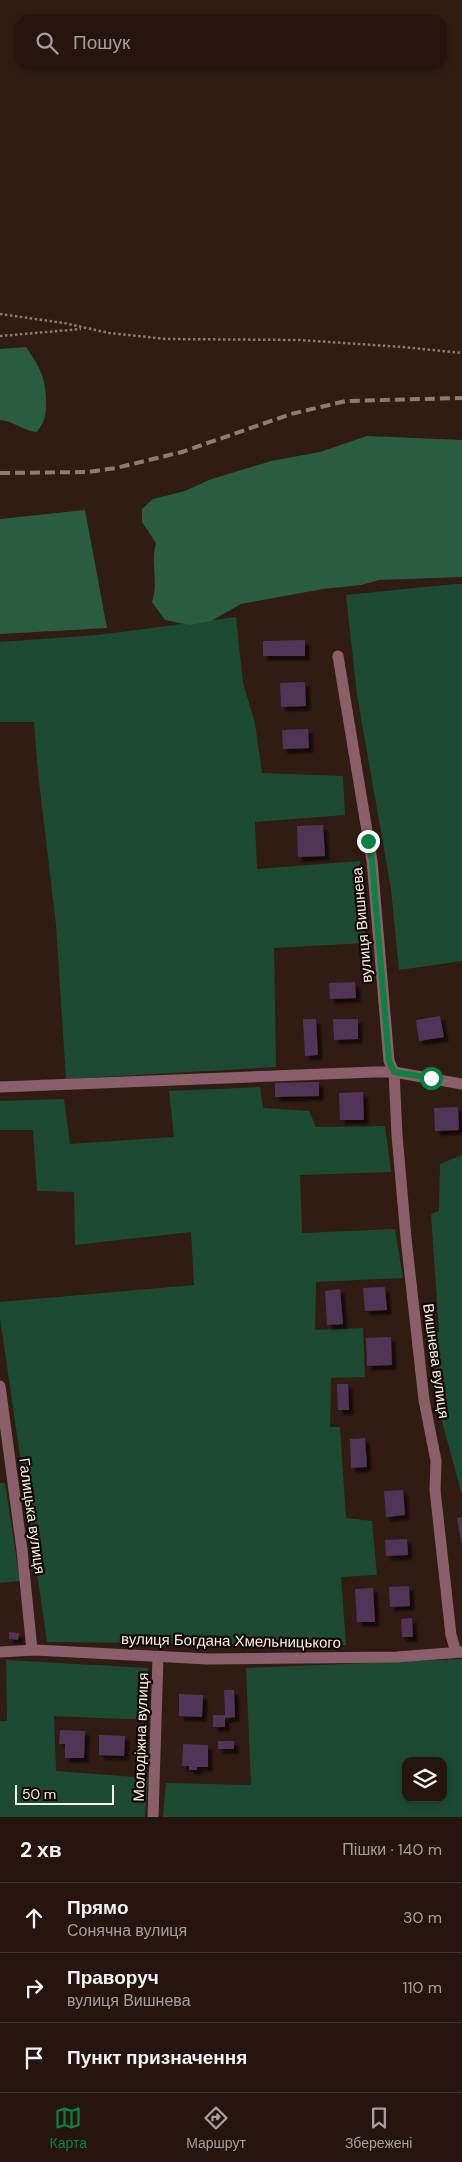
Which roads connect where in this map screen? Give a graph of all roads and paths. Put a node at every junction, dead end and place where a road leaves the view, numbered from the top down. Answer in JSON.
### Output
{"nodes":[{"id":1,"x":0,"y":314,"type":"edge"},
{"id":2,"x":84,"y":328,"type":"junction"},
{"id":3,"x":0,"y":336,"type":"edge"},
{"id":4,"x":462,"y":353,"type":"edge"},
{"id":5,"x":338,"y":656,"type":"dead end"},
{"id":6,"x":394,"y":1072,"type":"junction"},
{"id":7,"x":462,"y":1084,"type":"edge"},
{"id":8,"x":0,"y":1087,"type":"edge"},
{"id":9,"x":0,"y":1386,"type":"edge"},
{"id":10,"x":32,"y":1650,"type":"junction"},
{"id":11,"x":0,"y":1652,"type":"edge"},
{"id":12,"x":459,"y":1652,"type":"edge"},
{"id":13,"x":158,"y":1657,"type":"junction"},
{"id":14,"x":153,"y":1817,"type":"edge"}],
"edges":[{"from":1,"to":2,"type":"path"},
{"from":2,"to":3,"type":"path"},
{"from":2,"to":4,"type":"path"},
{"from":5,"to":6,"type":"street","name":"вулиця Вишнева"},
{"from":6,"to":7,"type":"street"},
{"from":6,"to":8,"type":"street"},
{"from":6,"to":12,"type":"street","name":"Вишнева вулиця"},
{"from":9,"to":10,"type":"street","name":"Галицька вулиця"},
{"from":10,"to":11,"type":"street","name":"вулиця Богдана Хмельницького"},
{"from":10,"to":13,"type":"street","name":"вулиця Богдана Хмельницького"},
{"from":12,"to":13,"type":"street","name":"вулиця Богдана Хмельницького"},
{"from":13,"to":14,"type":"street","name":"Молодіжна вулиця"}]}
